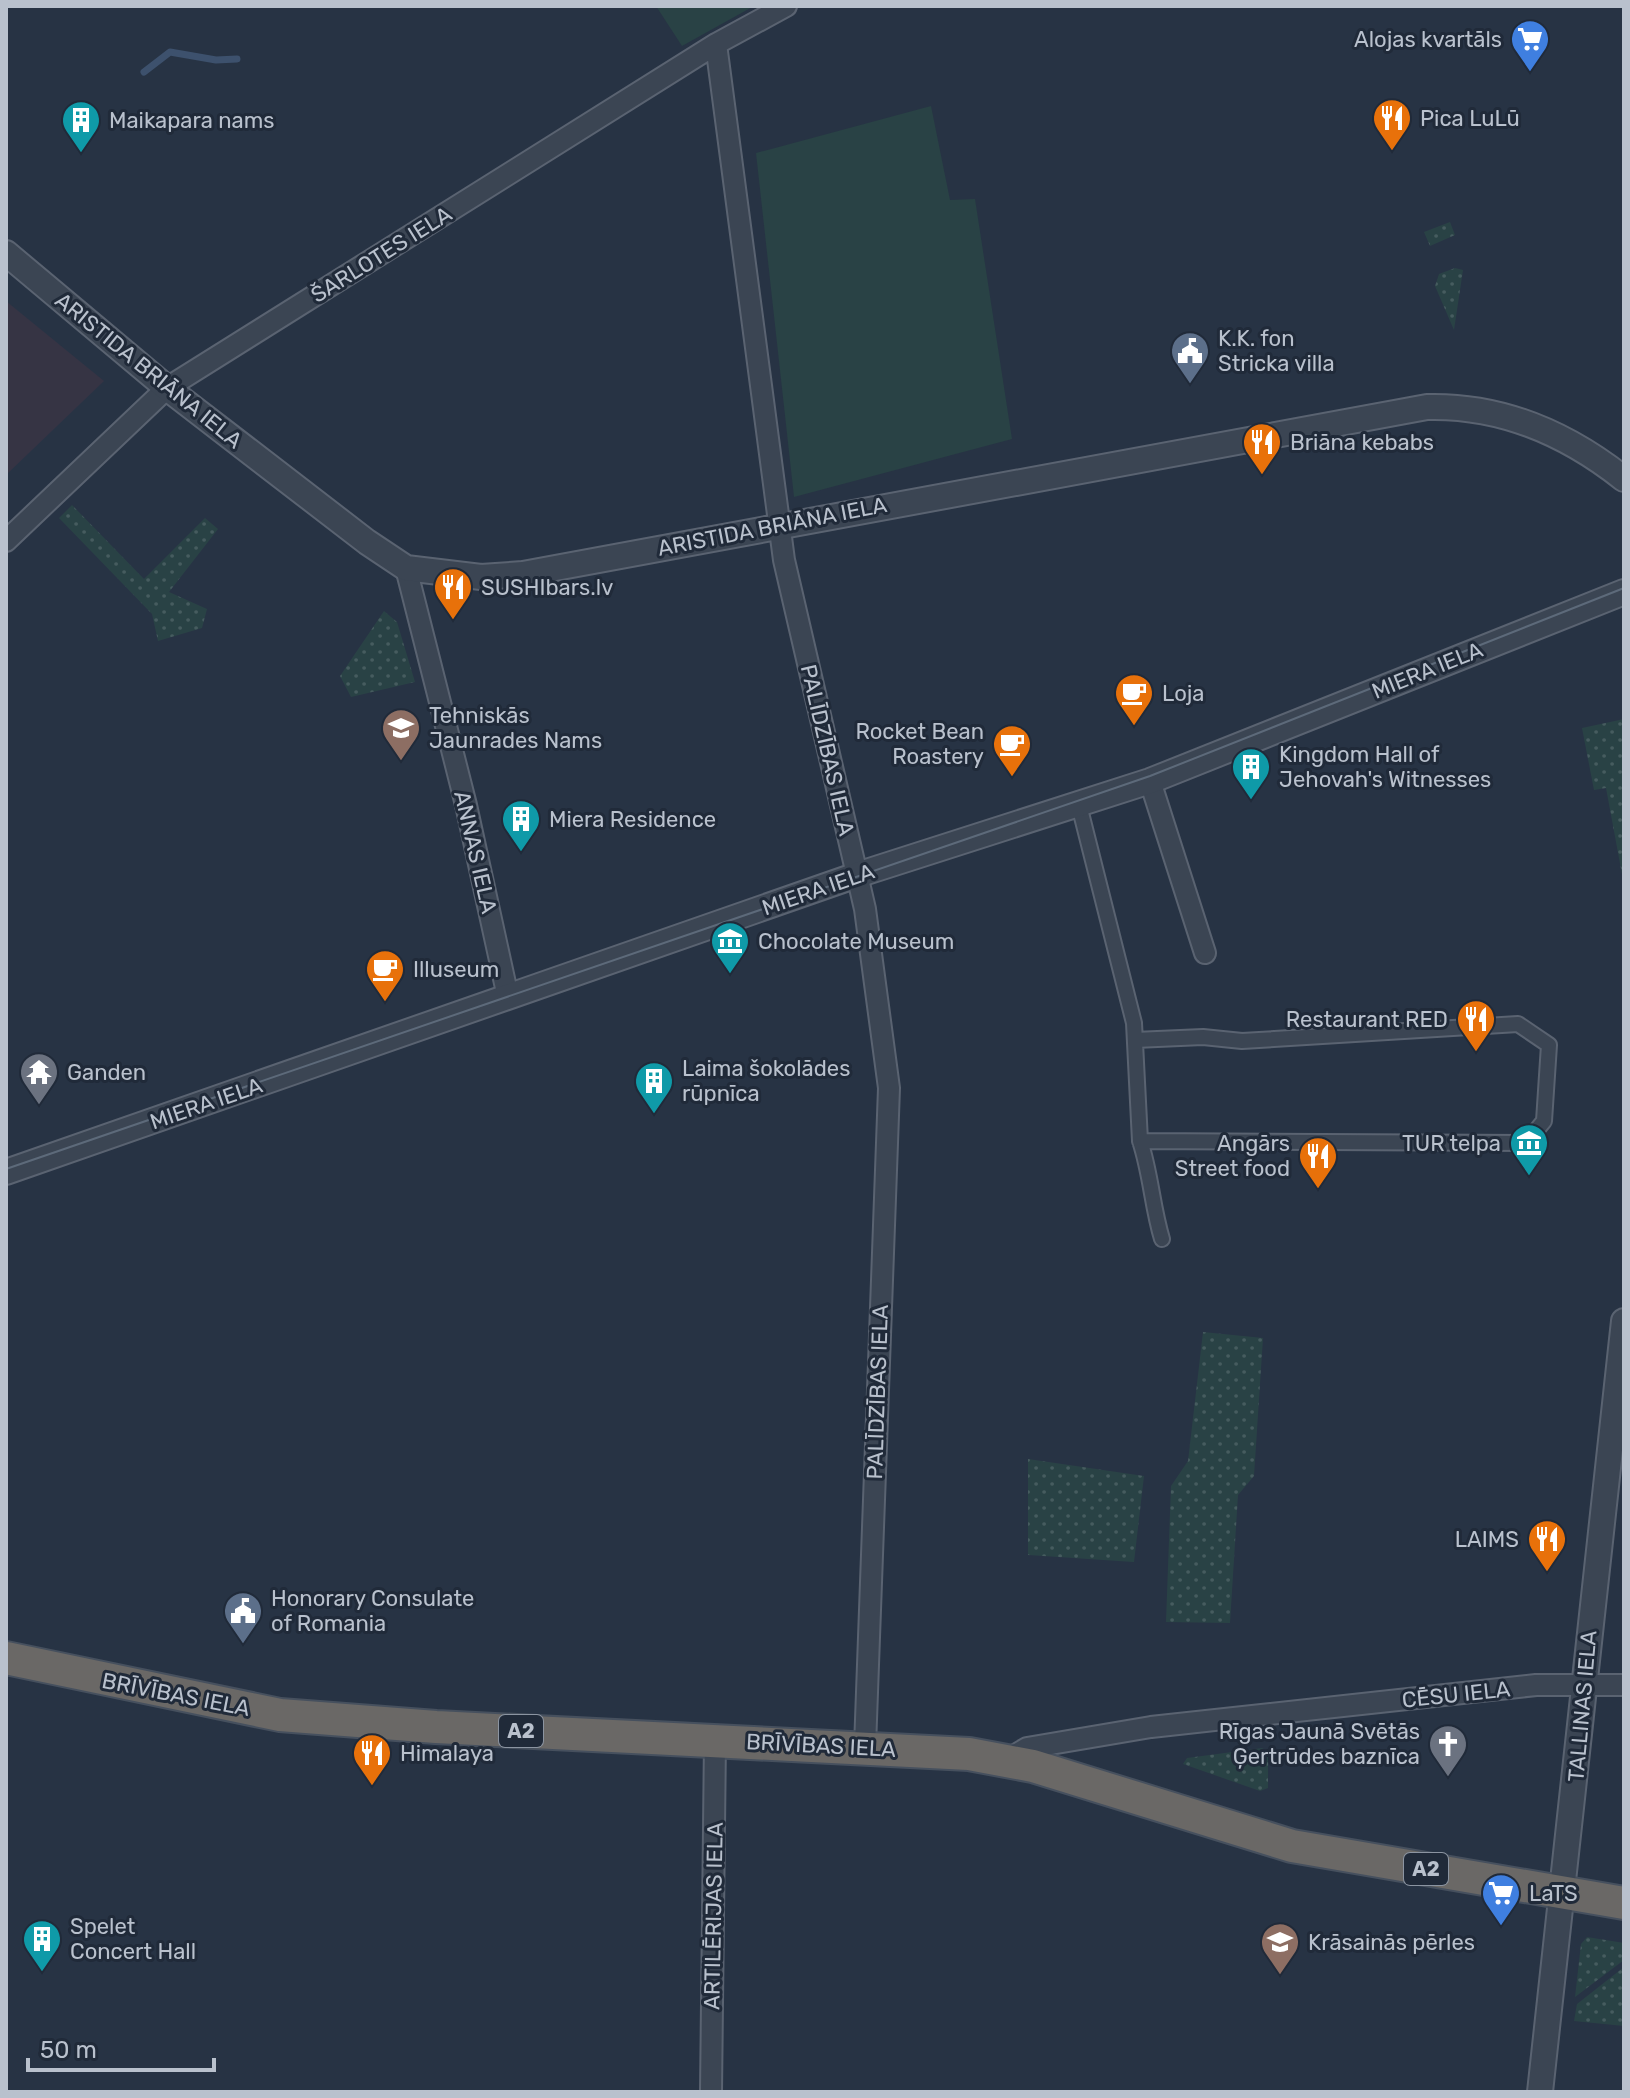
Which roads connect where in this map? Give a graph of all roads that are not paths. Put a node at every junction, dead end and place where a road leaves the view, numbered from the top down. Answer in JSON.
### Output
{"nodes":[{"id":1,"x":786,"y":6,"type":"edge"},
{"id":2,"x":716,"y":44,"type":"junction"},
{"id":3,"x":6,"y":253,"type":"edge"},
{"id":4,"x":167,"y":388,"type":"junction"},
{"id":5,"x":1624,"y":479,"type":"edge"},
{"id":6,"x":779,"y":524,"type":"junction"},
{"id":7,"x":6,"y":541,"type":"edge"},
{"id":8,"x":406,"y":568,"type":"junction"},
{"id":9,"x":1624,"y":592,"type":"edge"},
{"id":10,"x":1150,"y":781,"type":"junction"},
{"id":11,"x":1079,"y":805,"type":"junction"},
{"id":12,"x":857,"y":875,"type":"junction"},
{"id":13,"x":1205,"y":953,"type":"dead end"},
{"id":14,"x":508,"y":997,"type":"junction"},
{"id":15,"x":1135,"y":1040,"type":"junction"},
{"id":16,"x":1140,"y":1141,"type":"junction"},
{"id":17,"x":6,"y":1172,"type":"edge"},
{"id":18,"x":1162,"y":1239,"type":"dead end"},
{"id":19,"x":1624,"y":1321,"type":"edge"},
{"id":20,"x":6,"y":1658,"type":"edge"},
{"id":21,"x":1584,"y":1684,"type":"junction"},
{"id":22,"x":1624,"y":1685,"type":"edge"},
{"id":23,"x":715,"y":1740,"type":"junction"},
{"id":24,"x":865,"y":1747,"type":"junction"},
{"id":25,"x":1007,"y":1760,"type":"junction"},
{"id":26,"x":1561,"y":1893,"type":"junction"},
{"id":27,"x":1624,"y":1903,"type":"edge"},
{"id":28,"x":711,"y":2092,"type":"edge"},
{"id":29,"x":1540,"y":2092,"type":"edge"}],
"edges":[{"from":1,"to":2,"type":"street","name":"ŠARLOTES IELA"},
{"from":2,"to":4,"type":"street","name":"ŠARLOTES IELA"},
{"from":2,"to":6,"type":"street","name":"PALĪDZĪBAS IELA"},
{"from":3,"to":4,"type":"street","name":"ARISTIDA BRIĀNA IELA"},
{"from":4,"to":7,"type":"street","name":"ŠARLOTES IELA"},
{"from":4,"to":8,"type":"street","name":"ARISTIDA BRIĀNA IELA"},
{"from":5,"to":6,"type":"street","name":"ARISTIDA BRIĀNA IELA"},
{"from":6,"to":8,"type":"street","name":"ARISTIDA BRIĀNA IELA"},
{"from":6,"to":12,"type":"street","name":"PALĪDZĪBAS IELA"},
{"from":8,"to":14,"type":"street","name":"ANNAS IELA"},
{"from":9,"to":10,"type":"street","name":"MIERA IELA"},
{"from":10,"to":11,"type":"street","name":"MIERA IELA"},
{"from":10,"to":13,"type":"street"},
{"from":11,"to":12,"type":"street","name":"MIERA IELA"},
{"from":11,"to":15,"type":"street"},
{"from":12,"to":14,"type":"street","name":"MIERA IELA"},
{"from":12,"to":24,"type":"street","name":"PALĪDZĪBAS IELA"},
{"from":14,"to":17,"type":"street","name":"MIERA IELA"},
{"from":15,"to":16,"type":"street"},
{"from":15,"to":16,"type":"street"},
{"from":16,"to":18,"type":"street"},
{"from":19,"to":21,"type":"street","name":"TALLINAS IELA"},
{"from":20,"to":23,"type":"highway","name":"BRĪVĪBAS IELA","number":"A2"},
{"from":21,"to":22,"type":"street","name":"CĒSU IELA"},
{"from":21,"to":25,"type":"street","name":"CĒSU IELA"},
{"from":21,"to":26,"type":"street","name":"TALLINAS IELA"},
{"from":23,"to":24,"type":"highway","name":"BRĪVĪBAS IELA","number":"A2"},
{"from":23,"to":28,"type":"street","name":"ARTILĒRIJAS IELA"},
{"from":24,"to":25,"type":"highway","name":"BRĪVĪBAS IELA","number":"A2"},
{"from":25,"to":26,"type":"highway","name":"BRĪVĪBAS IELA","number":"A2"},
{"from":26,"to":27,"type":"highway","name":"BRĪVĪBAS IELA","number":"A2"},
{"from":26,"to":29,"type":"street","name":"TALLINAS IELA"}]}
